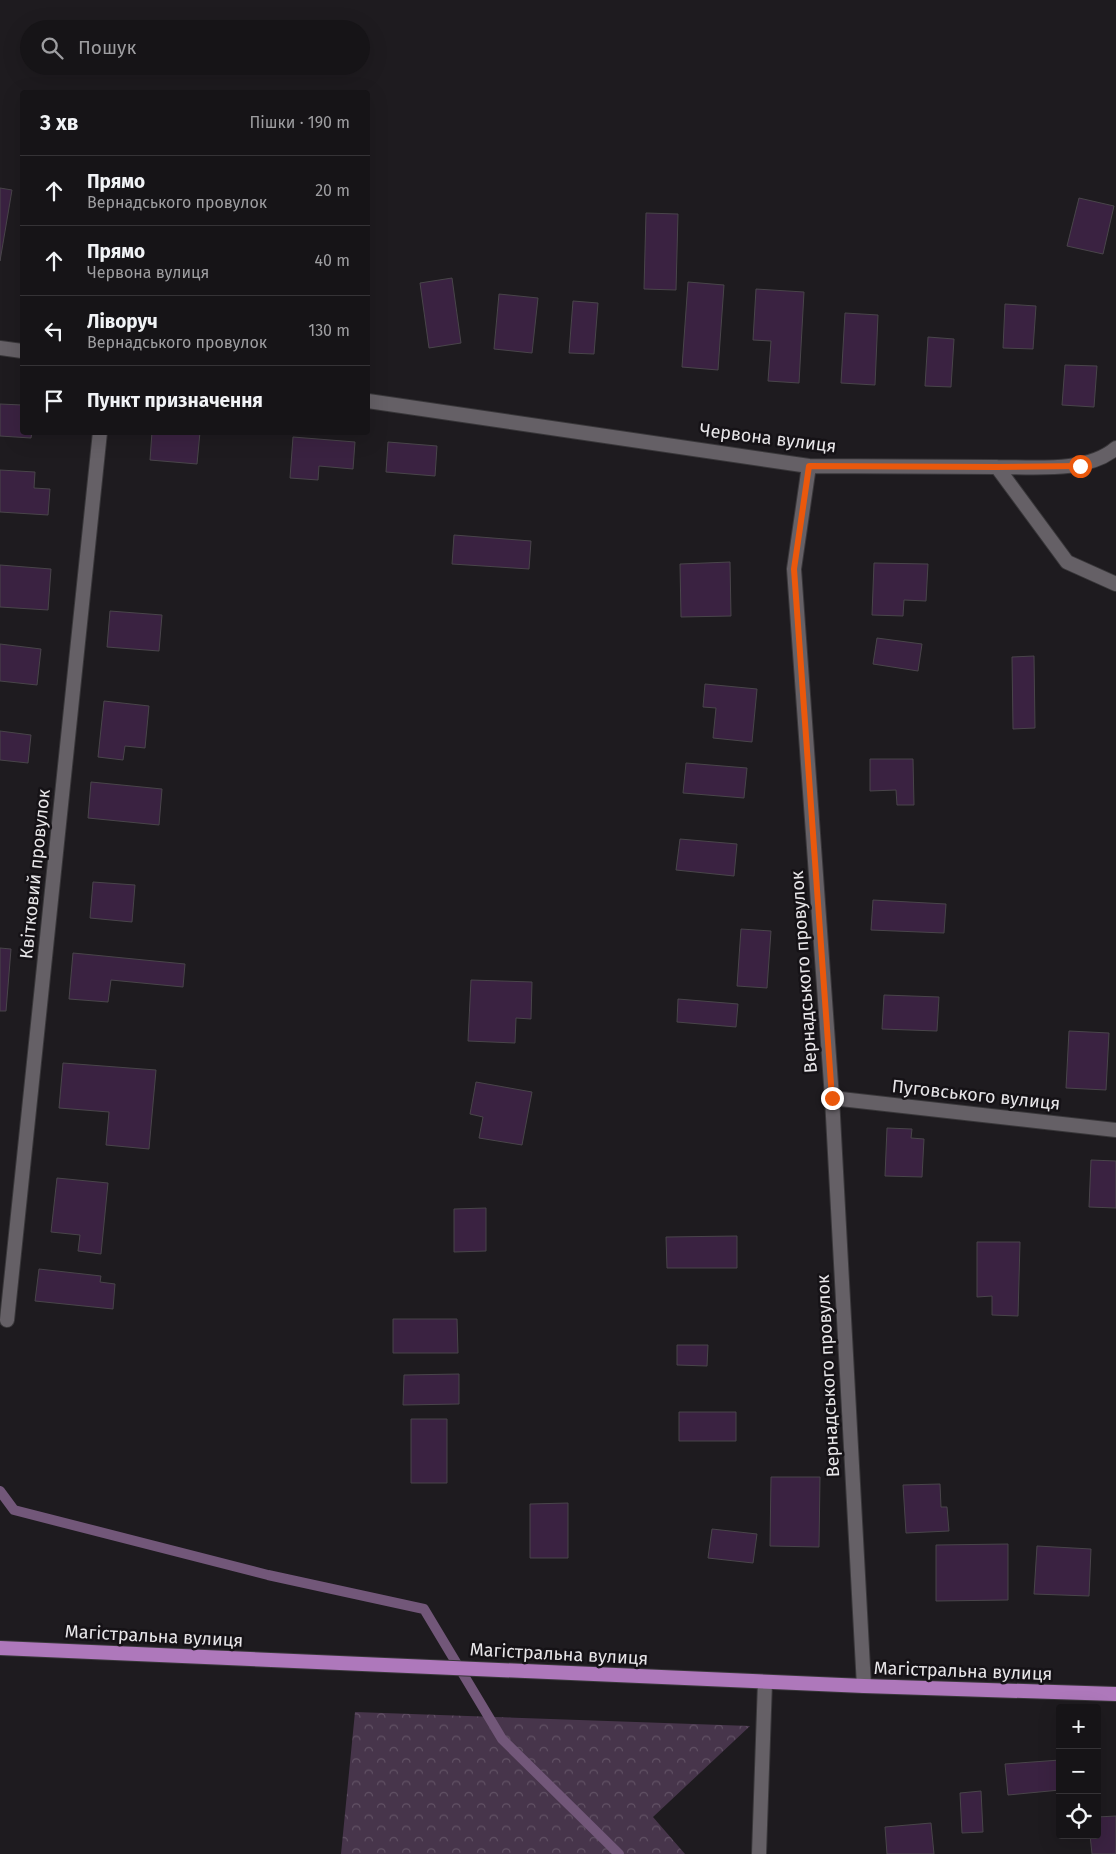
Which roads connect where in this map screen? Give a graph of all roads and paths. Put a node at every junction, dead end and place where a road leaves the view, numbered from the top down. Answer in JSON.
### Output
{"nodes":[{"id":1,"x":0,"y":348,"type":"edge"},
{"id":2,"x":20,"y":351,"type":"edge"},
{"id":3,"x":370,"y":401,"type":"edge"},
{"id":4,"x":100,"y":435,"type":"edge"},
{"id":5,"x":1116,"y":448,"type":"edge"},
{"id":6,"x":809,"y":466,"type":"junction"},
{"id":7,"x":997,"y":467,"type":"junction"},
{"id":8,"x":1116,"y":584,"type":"edge"},
{"id":9,"x":832,"y":1098,"type":"junction"},
{"id":10,"x":1116,"y":1130,"type":"edge"},
{"id":11,"x":7,"y":1320,"type":"dead end"},
{"id":12,"x":0,"y":1648,"type":"edge"},
{"id":13,"x":765,"y":1682,"type":"junction"},
{"id":14,"x":864,"y":1686,"type":"junction"},
{"id":15,"x":1116,"y":1694,"type":"edge"},
{"id":16,"x":759,"y":1854,"type":"edge"}],
"edges":[{"from":1,"to":2,"type":"street"},
{"from":3,"to":6,"type":"street","name":"Червона вулиця"},
{"from":4,"to":11,"type":"street","name":"Квітковий провулок"},
{"from":5,"to":7,"type":"street"},
{"from":6,"to":7,"type":"street","name":"Червона вулиця"},
{"from":6,"to":9,"type":"street","name":"Вернадського провулок"},
{"from":7,"to":8,"type":"street"},
{"from":9,"to":10,"type":"street","name":"Пуговського вулиця"},
{"from":9,"to":14,"type":"street","name":"Вернадського провулок"},
{"from":12,"to":13,"type":"main road","name":"Магістральна вулиця"},
{"from":13,"to":14,"type":"main road","name":"Магістральна вулиця"},
{"from":13,"to":16,"type":"street"},
{"from":14,"to":15,"type":"main road","name":"Магістральна вулиця"}]}
